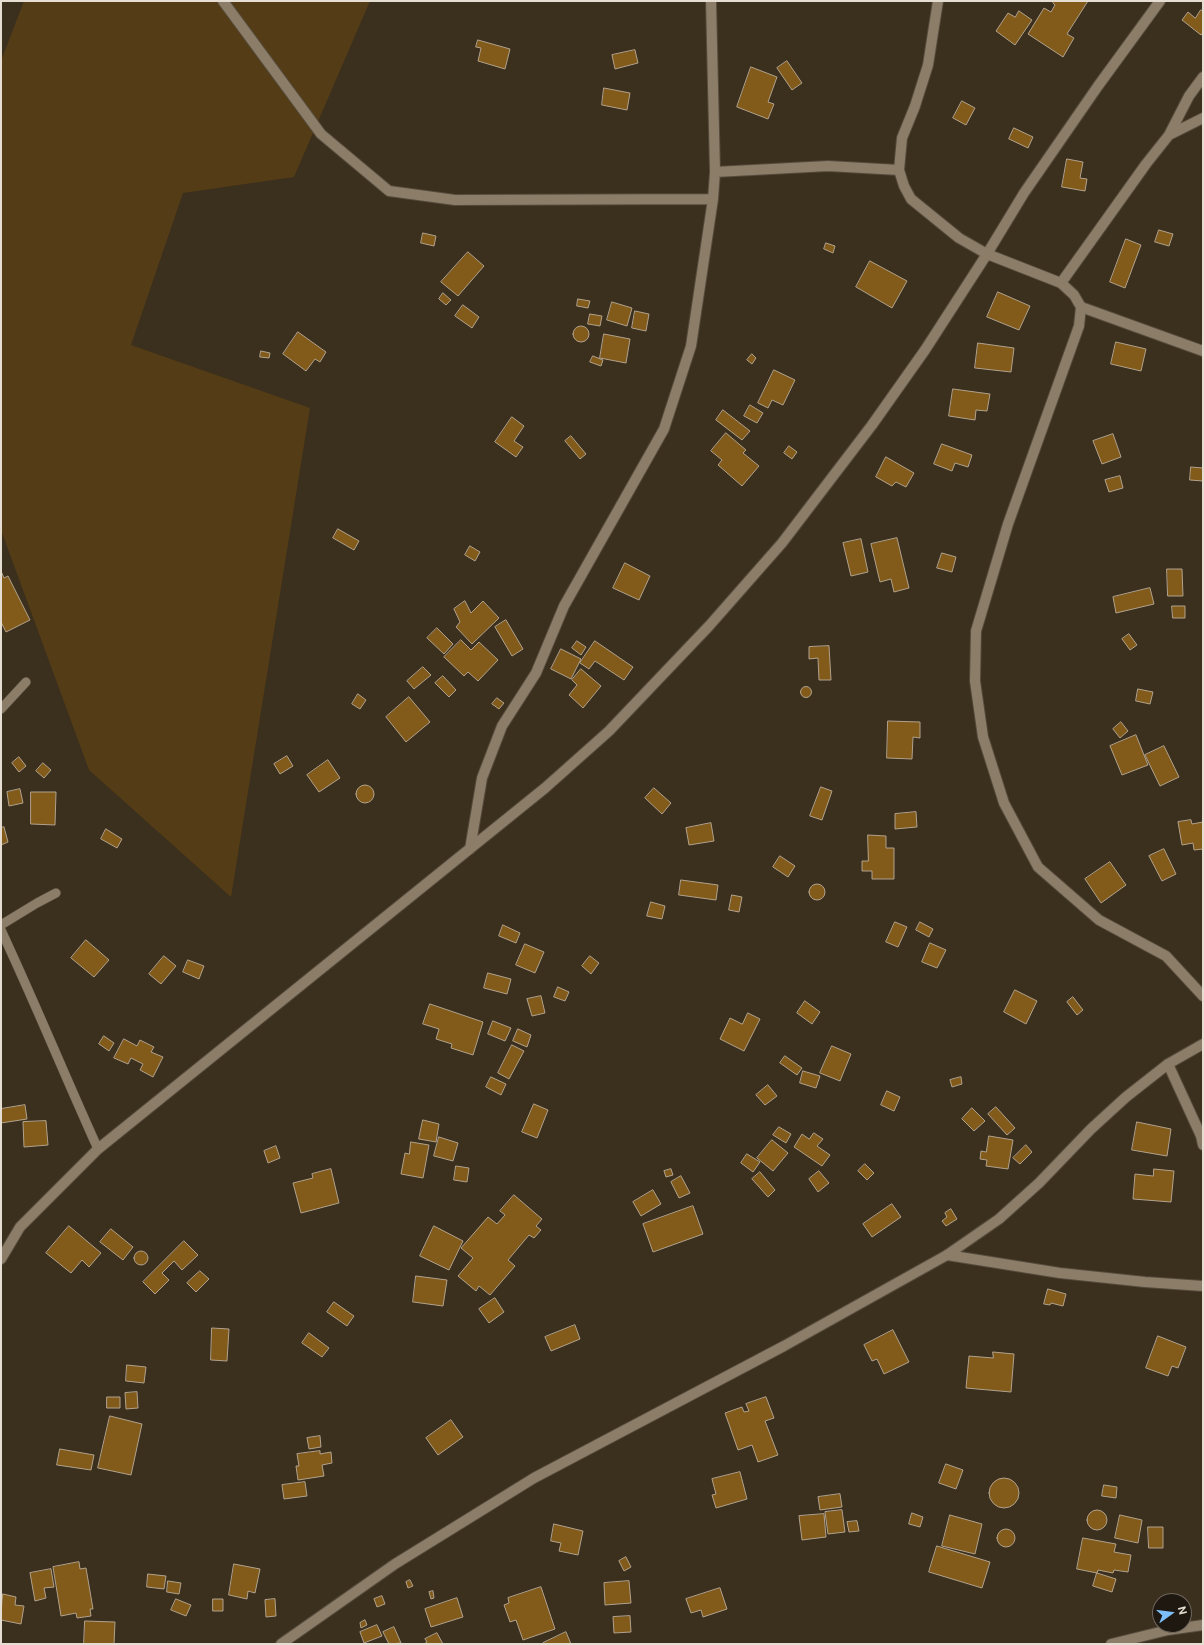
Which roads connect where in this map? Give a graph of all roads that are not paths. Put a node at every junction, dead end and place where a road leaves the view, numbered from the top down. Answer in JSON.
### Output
{"nodes":[{"id":1,"x":223,"y":1,"type":"edge"},
{"id":2,"x":711,"y":1,"type":"edge"},
{"id":3,"x":938,"y":1,"type":"edge"},
{"id":4,"x":1160,"y":1,"type":"edge"},
{"id":5,"x":1203,"y":77,"type":"edge"},
{"id":6,"x":1203,"y":118,"type":"edge"},
{"id":7,"x":1169,"y":136,"type":"junction"},
{"id":8,"x":899,"y":170,"type":"junction"},
{"id":9,"x":715,"y":172,"type":"junction"},
{"id":10,"x":713,"y":199,"type":"junction"},
{"id":11,"x":987,"y":254,"type":"junction"},
{"id":12,"x":1061,"y":284,"type":"junction"},
{"id":13,"x":1081,"y":307,"type":"junction"},
{"id":14,"x":1203,"y":351,"type":"edge"},
{"id":15,"x":26,"y":682,"type":"dead end"},
{"id":16,"x":1,"y":709,"type":"edge"},
{"id":17,"x":470,"y":849,"type":"junction"},
{"id":18,"x":56,"y":893,"type":"dead end"},
{"id":19,"x":1,"y":925,"type":"edge"},
{"id":20,"x":1,"y":930,"type":"edge"},
{"id":21,"x":1203,"y":996,"type":"edge"},
{"id":22,"x":1203,"y":1044,"type":"edge"},
{"id":23,"x":1168,"y":1064,"type":"junction"},
{"id":24,"x":1203,"y":1145,"type":"edge"},
{"id":25,"x":98,"y":1149,"type":"junction"},
{"id":26,"x":947,"y":1255,"type":"junction"},
{"id":27,"x":1,"y":1259,"type":"edge"},
{"id":28,"x":1203,"y":1286,"type":"edge"},
{"id":29,"x":1203,"y":1625,"type":"edge"},
{"id":30,"x":281,"y":1644,"type":"edge"},
{"id":31,"x":1111,"y":1644,"type":"edge"}],
"edges":[{"from":1,"to":10,"type":"street"},
{"from":2,"to":9,"type":"street"},
{"from":3,"to":8,"type":"street"},
{"from":4,"to":11,"type":"street"},
{"from":5,"to":7,"type":"street"},
{"from":6,"to":7,"type":"street"},
{"from":7,"to":12,"type":"street"},
{"from":8,"to":9,"type":"street"},
{"from":8,"to":11,"type":"street"},
{"from":9,"to":10,"type":"street"},
{"from":10,"to":17,"type":"street"},
{"from":11,"to":12,"type":"street"},
{"from":11,"to":17,"type":"street"},
{"from":12,"to":13,"type":"street"},
{"from":13,"to":14,"type":"street"},
{"from":13,"to":21,"type":"street"},
{"from":15,"to":16,"type":"lane"},
{"from":17,"to":25,"type":"street"},
{"from":18,"to":19,"type":"lane"},
{"from":20,"to":25,"type":"lane"},
{"from":22,"to":23,"type":"street"},
{"from":23,"to":24,"type":"street"},
{"from":23,"to":26,"type":"street"},
{"from":25,"to":27,"type":"street"},
{"from":26,"to":28,"type":"street"},
{"from":26,"to":30,"type":"street"},
{"from":29,"to":31,"type":"street"}]}
